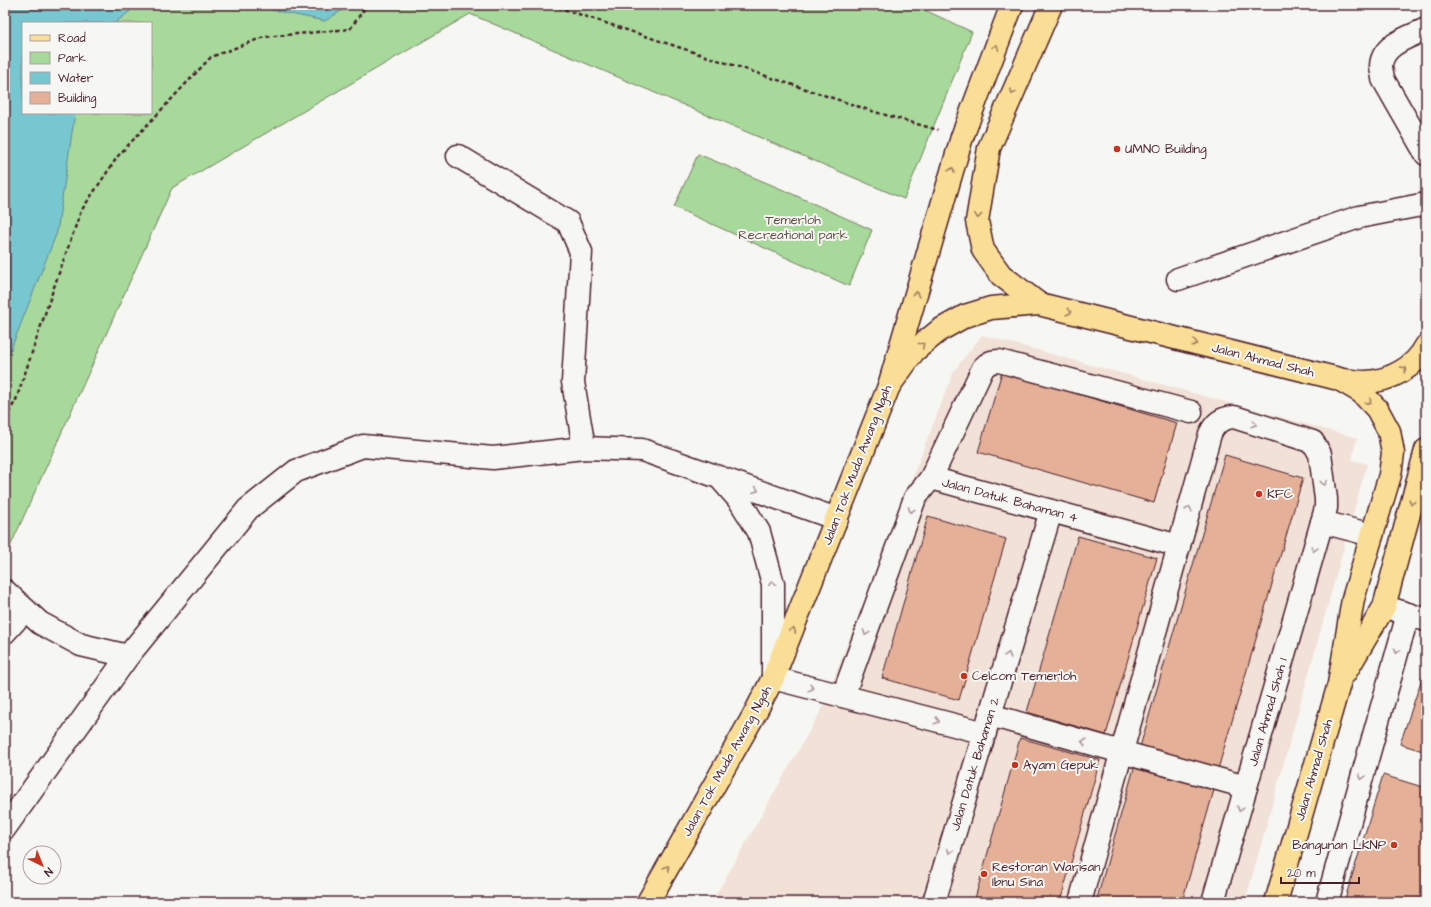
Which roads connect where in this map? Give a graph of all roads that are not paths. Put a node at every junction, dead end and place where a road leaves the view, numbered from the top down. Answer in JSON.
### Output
{"nodes":[{"id":1,"x":1012,"y":5,"type":"edge"},
{"id":2,"x":1050,"y":5,"type":"edge"},
{"id":3,"x":1426,"y":29,"type":"edge"},
{"id":4,"x":1426,"y":154,"type":"edge"},
{"id":5,"x":458,"y":156,"type":"dead end"},
{"id":6,"x":1426,"y":204,"type":"edge"},
{"id":7,"x":1178,"y":279,"type":"dead end"},
{"id":8,"x":1039,"y":304,"type":"junction"},
{"id":9,"x":1426,"y":346,"type":"edge"},
{"id":10,"x":1339,"y":380,"type":"junction"},
{"id":11,"x":889,"y":386,"type":"junction"},
{"id":12,"x":1191,"y":412,"type":"dead end"},
{"id":13,"x":584,"y":448,"type":"junction"},
{"id":14,"x":1426,"y":450,"type":"edge"},
{"id":15,"x":719,"y":477,"type":"junction"},
{"id":16,"x":931,"y":478,"type":"junction"},
{"id":17,"x":1051,"y":511,"type":"junction"},
{"id":18,"x":837,"y":519,"type":"junction"},
{"id":19,"x":1322,"y":522,"type":"junction"},
{"id":20,"x":1372,"y":535,"type":"junction"},
{"id":21,"x":1179,"y":546,"type":"junction"},
{"id":22,"x":5,"y":591,"type":"edge"},
{"id":23,"x":1384,"y":607,"type":"junction"},
{"id":24,"x":25,"y":610,"type":"junction"},
{"id":25,"x":1421,"y":618,"type":"edge"},
{"id":26,"x":5,"y":632,"type":"edge"},
{"id":27,"x":128,"y":656,"type":"junction"},
{"id":28,"x":773,"y":678,"type":"junction"},
{"id":29,"x":1338,"y":684,"type":"junction"},
{"id":30,"x":843,"y":696,"type":"junction"},
{"id":31,"x":987,"y":724,"type":"junction"},
{"id":32,"x":1122,"y":752,"type":"junction"},
{"id":33,"x":1246,"y":787,"type":"junction"},
{"id":34,"x":5,"y":828,"type":"edge"},
{"id":35,"x":648,"y":902,"type":"edge"},
{"id":36,"x":934,"y":902,"type":"edge"},
{"id":37,"x":1080,"y":902,"type":"edge"},
{"id":38,"x":1213,"y":902,"type":"edge"},
{"id":39,"x":1276,"y":902,"type":"edge"},
{"id":40,"x":1327,"y":902,"type":"edge"}],
"edges":[{"from":11,"to":1,"type":"main road","name":"Jalan Tok Muda Awang Ngah","one_way":true},
{"from":2,"to":8,"type":"main road","one_way":true},
{"from":3,"to":4,"type":"street"},
{"from":5,"to":13,"type":"street"},
{"from":6,"to":7,"type":"street"},
{"from":8,"to":10,"type":"main road","name":"Jalan Ahmad Shah","one_way":true},
{"from":11,"to":8,"type":"main road","name":"Jalan Ahmad Shah","one_way":true},
{"from":10,"to":9,"type":"main road","one_way":true},
{"from":10,"to":20,"type":"main road","name":"Jalan Ahmad Shah","one_way":true},
{"from":11,"to":18,"type":"main road","name":"Jalan Tok Muda Awang Ngah"},
{"from":12,"to":16,"type":"street"},
{"from":13,"to":15,"type":"street"},
{"from":13,"to":27,"type":"street"},
{"from":14,"to":23,"type":"main road","name":"Jalan Ahmad Shah","one_way":true},
{"from":15,"to":18,"type":"street","one_way":true},
{"from":28,"to":15,"type":"street","one_way":true},
{"from":16,"to":17,"type":"street","name":"Jalan Datuk Bahaman 4"},
{"from":16,"to":30,"type":"street","name":"Jalan Datuk Bahaman 4","one_way":true},
{"from":17,"to":21,"type":"street","name":"Jalan Datuk Bahaman 4"},
{"from":31,"to":17,"type":"street","name":"Jalan Datuk Bahaman 2","one_way":true},
{"from":28,"to":18,"type":"main road","name":"Jalan Tok Muda Awang Ngah","one_way":true},
{"from":19,"to":20,"type":"street"},
{"from":21,"to":19,"type":"street","name":"Jalan Ahmad Shah 1","one_way":true},
{"from":19,"to":33,"type":"street","name":"Jalan Ahmad Shah 1","one_way":true},
{"from":20,"to":29,"type":"main road","name":"Jalan Ahmad Shah"},
{"from":21,"to":32,"type":"street"},
{"from":22,"to":24,"type":"street"},
{"from":23,"to":25,"type":"street"},
{"from":23,"to":29,"type":"main road","name":"Jalan Ahmad Shah"},
{"from":24,"to":26,"type":"street"},
{"from":24,"to":27,"type":"street"},
{"from":25,"to":40,"type":"street","one_way":true},
{"from":27,"to":34,"type":"street"},
{"from":28,"to":30,"type":"street","one_way":true},
{"from":35,"to":28,"type":"main road","name":"Jalan Tok Muda Awang Ngah","one_way":true},
{"from":29,"to":39,"type":"main road","name":"Jalan Ahmad Shah"},
{"from":30,"to":31,"type":"street","one_way":true},
{"from":32,"to":31,"type":"street","one_way":true},
{"from":31,"to":36,"type":"street","name":"Jalan Datuk Bahaman 2","one_way":true},
{"from":32,"to":33,"type":"street"},
{"from":32,"to":37,"type":"street"},
{"from":33,"to":38,"type":"street","name":"Jalan Ahmad Shah 1","one_way":true}]}
